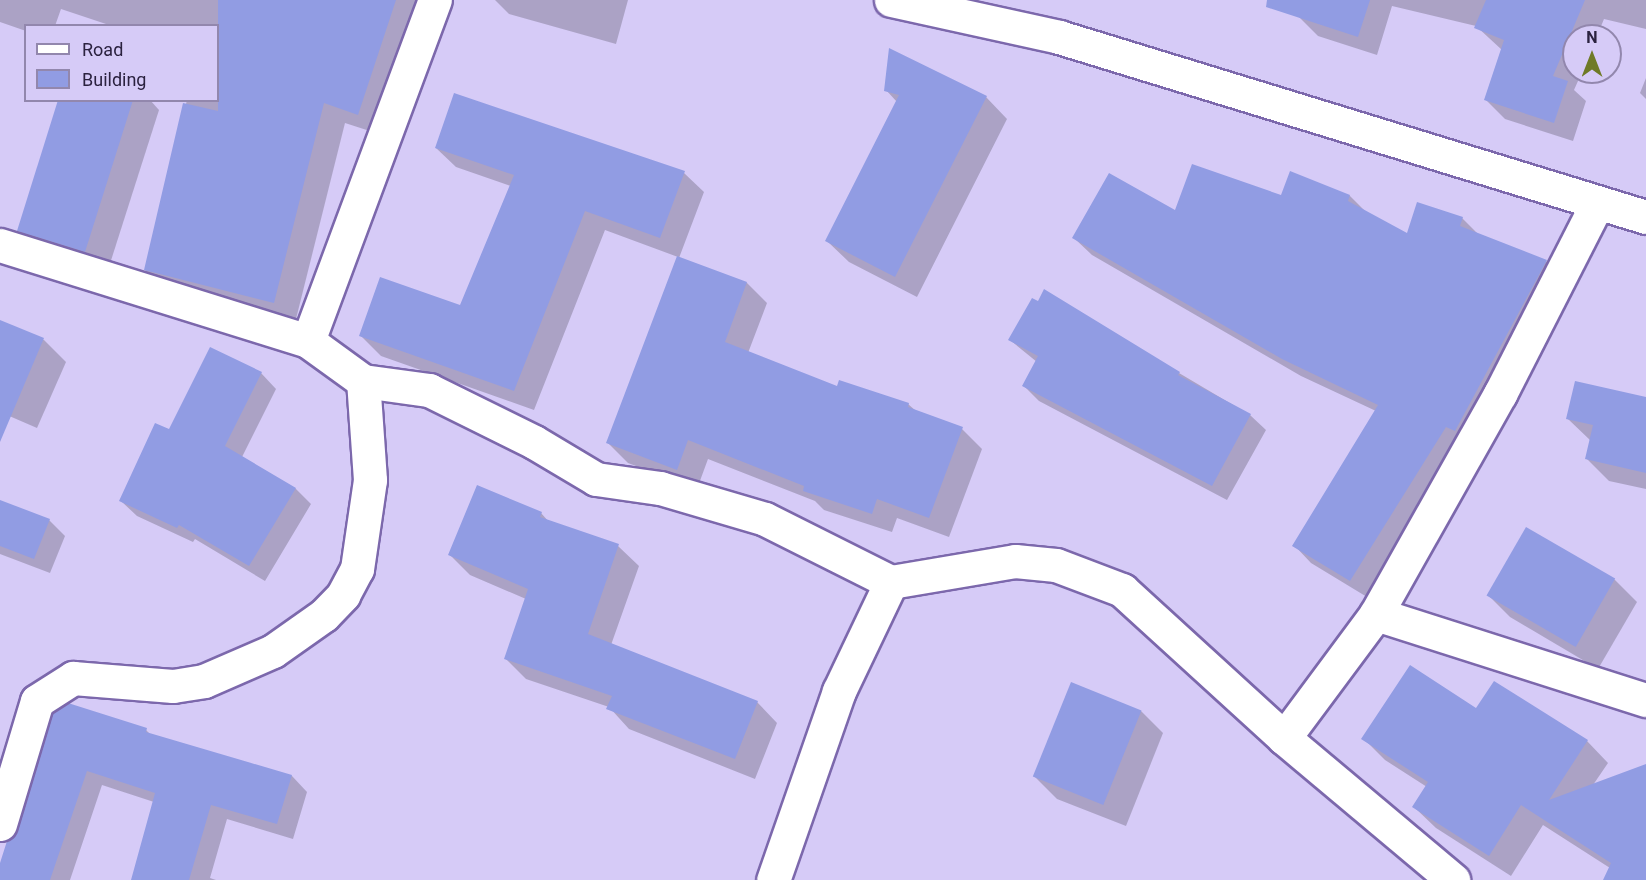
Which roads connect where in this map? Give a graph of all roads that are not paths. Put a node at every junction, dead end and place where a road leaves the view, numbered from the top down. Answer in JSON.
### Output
{"nodes":[{"id":1,"x":435,"y":0,"type":"edge"},
{"id":2,"x":891,"y":0,"type":"edge"},
{"id":3,"x":1597,"y":204,"type":"junction"},
{"id":4,"x":1646,"y":217,"type":"edge"},
{"id":5,"x":0,"y":245,"type":"edge"},
{"id":6,"x":308,"y":341,"type":"junction"},
{"id":7,"x":363,"y":381,"type":"junction"},
{"id":8,"x":891,"y":582,"type":"junction"},
{"id":9,"x":1376,"y":614,"type":"junction"},
{"id":10,"x":1646,"y":700,"type":"edge"},
{"id":11,"x":1284,"y":738,"type":"junction"},
{"id":12,"x":0,"y":824,"type":"edge"},
{"id":13,"x":773,"y":880,"type":"edge"},
{"id":14,"x":1453,"y":880,"type":"edge"}],
"edges":[{"from":1,"to":6,"type":"street"},
{"from":2,"to":3,"type":"street"},
{"from":3,"to":4,"type":"street"},
{"from":3,"to":9,"type":"street"},
{"from":5,"to":6,"type":"street"},
{"from":6,"to":7,"type":"street"},
{"from":7,"to":8,"type":"street"},
{"from":7,"to":12,"type":"street"},
{"from":8,"to":11,"type":"street"},
{"from":8,"to":13,"type":"street"},
{"from":9,"to":10,"type":"street"},
{"from":9,"to":11,"type":"street"},
{"from":11,"to":14,"type":"street"}]}
